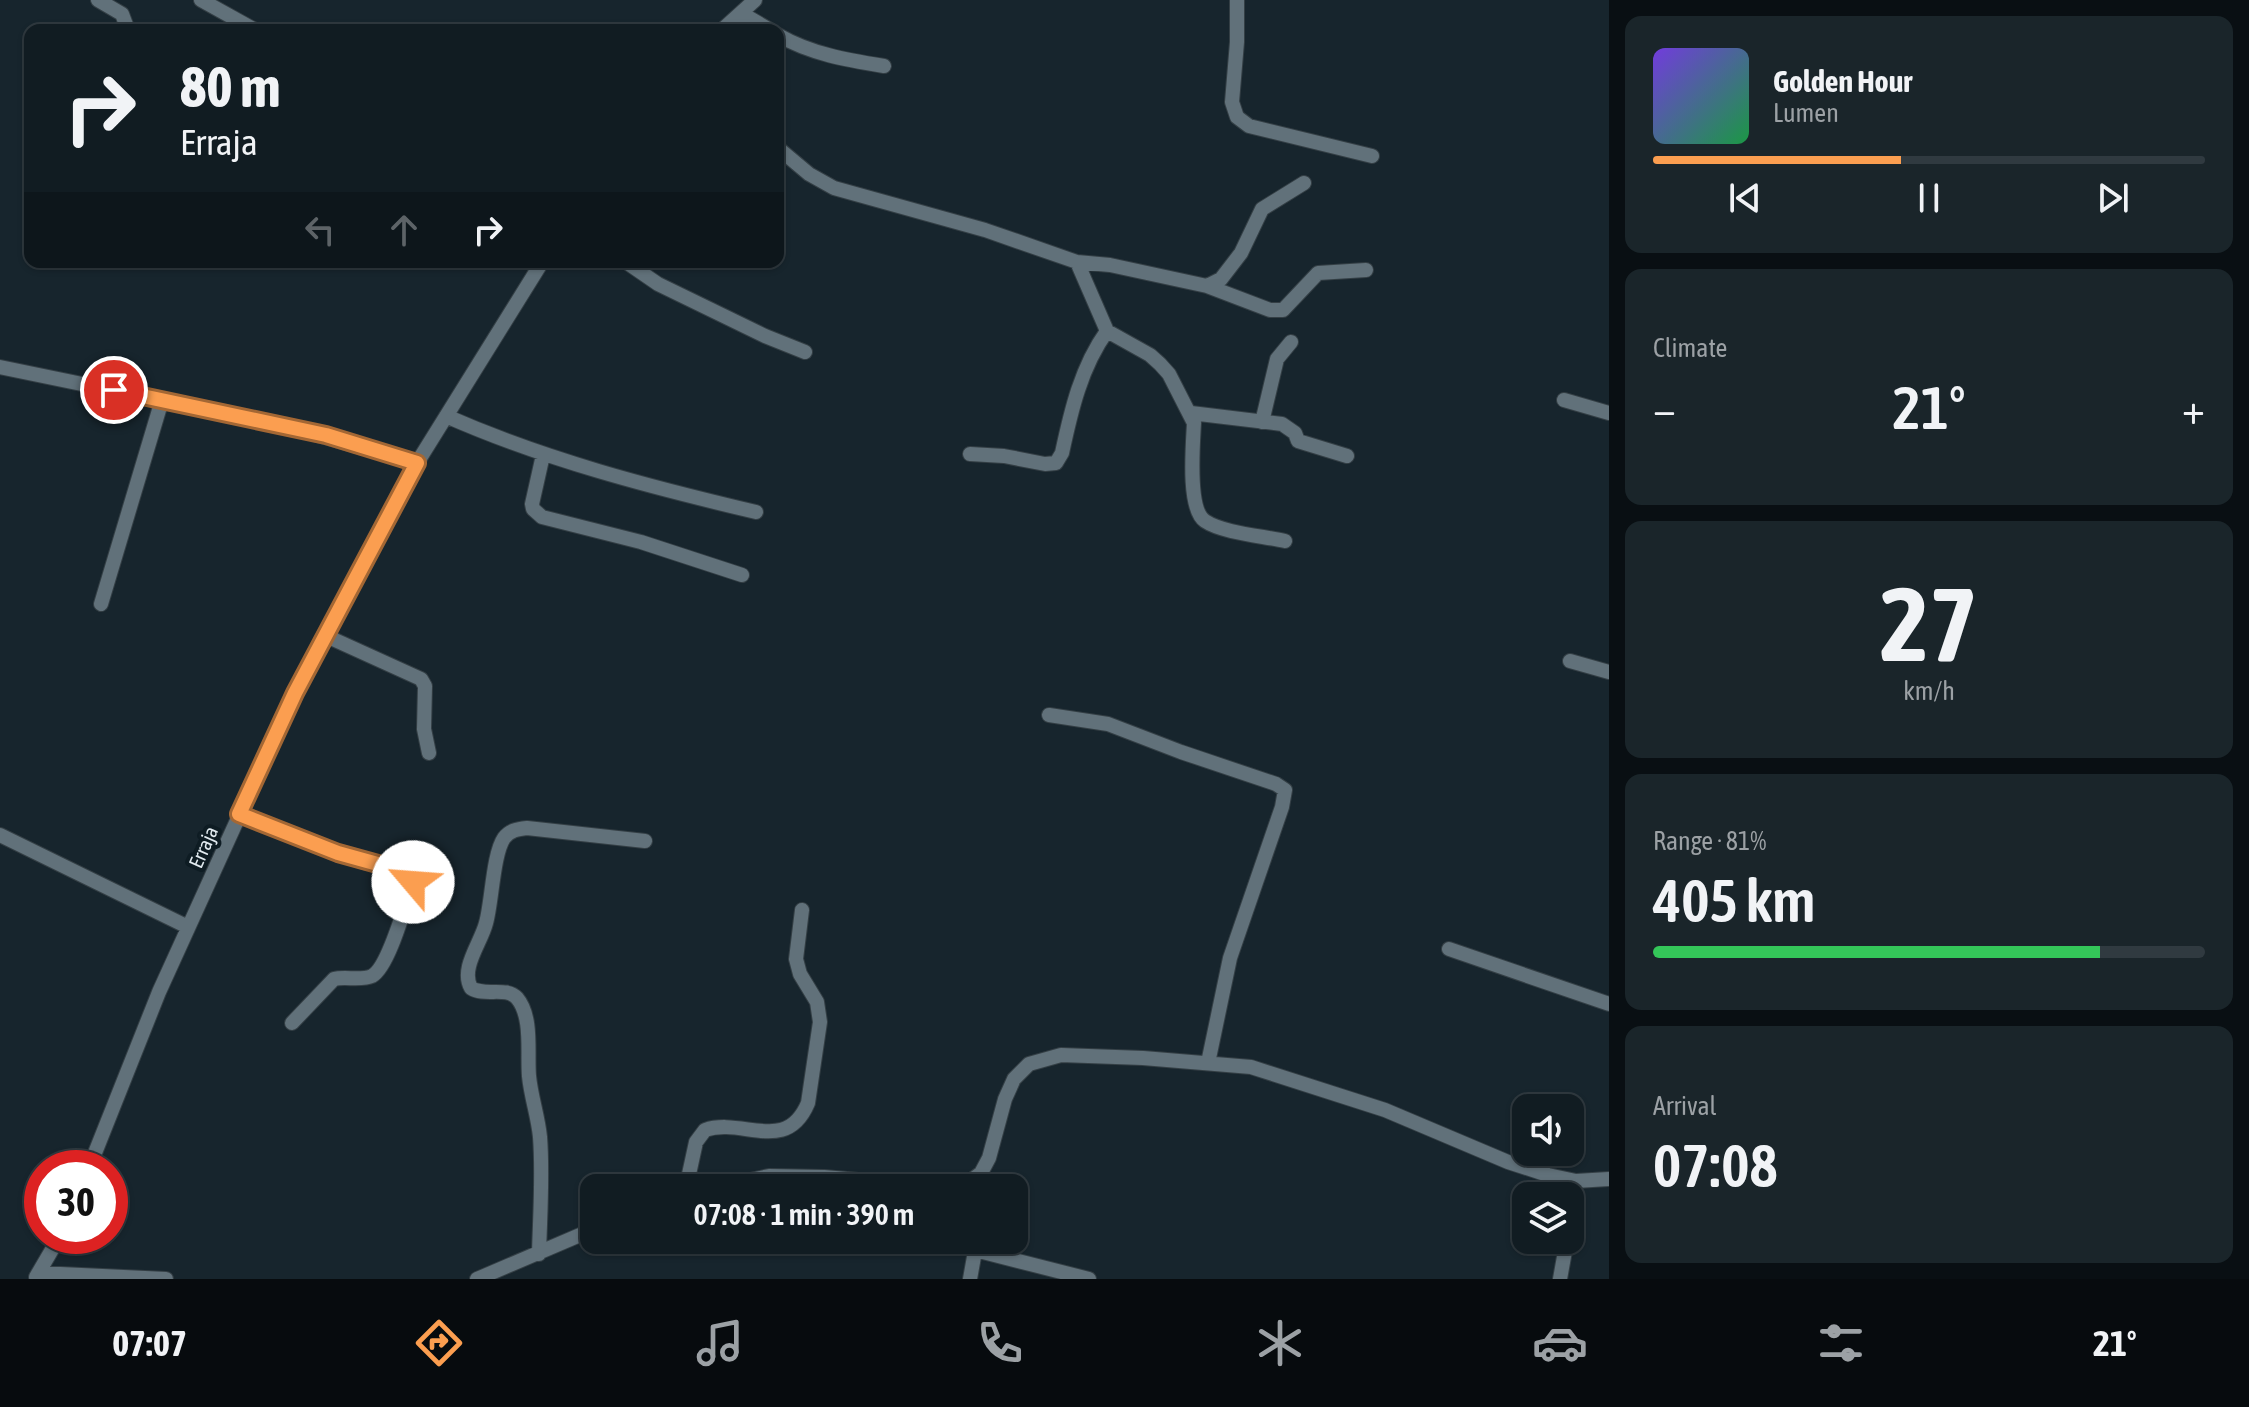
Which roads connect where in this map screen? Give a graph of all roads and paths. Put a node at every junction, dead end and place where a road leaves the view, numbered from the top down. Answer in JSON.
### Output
{"nodes":[{"id":1,"x":98,"y":0,"type":"edge"},
{"id":2,"x":201,"y":0,"type":"edge"},
{"id":3,"x":755,"y":0,"type":"edge"},
{"id":4,"x":1237,"y":0,"type":"edge"},
{"id":5,"x":741,"y":13,"type":"junction"},
{"id":6,"x":126,"y":24,"type":"edge"},
{"id":7,"x":244,"y":24,"type":"edge"},
{"id":8,"x":729,"y":24,"type":"edge"},
{"id":9,"x":760,"y":24,"type":"edge"},
{"id":10,"x":784,"y":38,"type":"edge"},
{"id":11,"x":884,"y":66,"type":"dead end"},
{"id":12,"x":784,"y":153,"type":"edge"},
{"id":13,"x":1372,"y":156,"type":"dead end"},
{"id":14,"x":1304,"y":183,"type":"dead end"},
{"id":15,"x":1077,"y":262,"type":"junction"},
{"id":16,"x":538,"y":268,"type":"edge"},
{"id":17,"x":635,"y":268,"type":"edge"},
{"id":18,"x":1366,"y":270,"type":"dead end"},
{"id":19,"x":1207,"y":286,"type":"junction"},
{"id":20,"x":1107,"y":331,"type":"junction"},
{"id":21,"x":1291,"y":342,"type":"dead end"},
{"id":22,"x":805,"y":352,"type":"dead end"},
{"id":23,"x":0,"y":367,"type":"edge"},
{"id":24,"x":162,"y":400,"type":"junction"},
{"id":25,"x":1564,"y":400,"type":"dead end"},
{"id":26,"x":1191,"y":413,"type":"junction"},
{"id":27,"x":1609,"y":413,"type":"edge"},
{"id":28,"x":446,"y":416,"type":"junction"},
{"id":29,"x":1262,"y":422,"type":"junction"},
{"id":30,"x":970,"y":454,"type":"dead end"},
{"id":31,"x":543,"y":455,"type":"junction"},
{"id":32,"x":1347,"y":456,"type":"dead end"},
{"id":33,"x":417,"y":463,"type":"junction"},
{"id":34,"x":756,"y":512,"type":"dead end"},
{"id":35,"x":1285,"y":541,"type":"dead end"},
{"id":36,"x":742,"y":575,"type":"dead end"},
{"id":37,"x":101,"y":604,"type":"dead end"},
{"id":38,"x":324,"y":635,"type":"junction"},
{"id":39,"x":1570,"y":661,"type":"dead end"},
{"id":40,"x":1609,"y":672,"type":"edge"},
{"id":41,"x":1049,"y":715,"type":"dead end"},
{"id":42,"x":429,"y":753,"type":"dead end"},
{"id":43,"x":239,"y":814,"type":"junction"},
{"id":44,"x":0,"y":835,"type":"edge"},
{"id":45,"x":645,"y":841,"type":"dead end"},
{"id":46,"x":802,"y":910,"type":"dead end"},
{"id":47,"x":188,"y":927,"type":"junction"},
{"id":48,"x":1449,"y":949,"type":"dead end"},
{"id":49,"x":1609,"y":1004,"type":"edge"},
{"id":50,"x":292,"y":1023,"type":"dead end"},
{"id":51,"x":1208,"y":1063,"type":"junction"},
{"id":52,"x":96,"y":1150,"type":"edge"},
{"id":53,"x":689,"y":1174,"type":"edge"},
{"id":54,"x":984,"y":1174,"type":"edge"},
{"id":55,"x":1609,"y":1179,"type":"edge"},
{"id":56,"x":1576,"y":1181,"type":"joint"},
{"id":57,"x":580,"y":1235,"type":"edge"},
{"id":58,"x":50,"y":1254,"type":"edge"},
{"id":59,"x":539,"y":1254,"type":"junction"},
{"id":60,"x":974,"y":1254,"type":"edge"},
{"id":61,"x":1006,"y":1254,"type":"edge"},
{"id":62,"x":1564,"y":1254,"type":"edge"},
{"id":63,"x":37,"y":1276,"type":"edge"},
{"id":64,"x":166,"y":1279,"type":"edge"},
{"id":65,"x":477,"y":1279,"type":"edge"},
{"id":66,"x":970,"y":1279,"type":"edge"},
{"id":67,"x":1089,"y":1279,"type":"edge"},
{"id":68,"x":1560,"y":1279,"type":"edge"}],
"edges":[{"from":1,"to":6,"type":"street"},
{"from":2,"to":7,"type":"street"},
{"from":3,"to":5,"type":"street"},
{"from":4,"to":13,"type":"street"},
{"from":5,"to":8,"type":"street"},
{"from":5,"to":9,"type":"street"},
{"from":10,"to":11,"type":"street"},
{"from":12,"to":15,"type":"street"},
{"from":14,"to":19,"type":"street"},
{"from":15,"to":19,"type":"street"},
{"from":15,"to":20,"type":"street"},
{"from":16,"to":28,"type":"street","name":"Erraja"},
{"from":17,"to":22,"type":"street"},
{"from":18,"to":19,"type":"street"},
{"from":20,"to":26,"type":"street"},
{"from":20,"to":30,"type":"street"},
{"from":21,"to":29,"type":"street"},
{"from":23,"to":24,"type":"street"},
{"from":24,"to":33,"type":"street"},
{"from":24,"to":37,"type":"street"},
{"from":25,"to":27,"type":"street"},
{"from":26,"to":29,"type":"street"},
{"from":26,"to":35,"type":"street"},
{"from":28,"to":31,"type":"street"},
{"from":28,"to":33,"type":"street","name":"Erraja"},
{"from":29,"to":32,"type":"street"},
{"from":31,"to":34,"type":"street"},
{"from":31,"to":36,"type":"street"},
{"from":33,"to":38,"type":"street","name":"Erraja"},
{"from":38,"to":42,"type":"street"},
{"from":38,"to":43,"type":"street","name":"Erraja"},
{"from":39,"to":40,"type":"street"},
{"from":41,"to":51,"type":"street"},
{"from":43,"to":47,"type":"street","name":"Erraja"},
{"from":43,"to":50,"type":"street"},
{"from":44,"to":47,"type":"street"},
{"from":45,"to":59,"type":"street"},
{"from":46,"to":53,"type":"street"},
{"from":47,"to":52,"type":"street","name":"Erraja"},
{"from":48,"to":49,"type":"street"},
{"from":51,"to":54,"type":"street"},
{"from":51,"to":56,"type":"street"},
{"from":55,"to":56,"type":"street"},
{"from":57,"to":59,"type":"street"},
{"from":58,"to":63,"type":"street"},
{"from":59,"to":65,"type":"street"},
{"from":60,"to":66,"type":"street"},
{"from":61,"to":67,"type":"street"},
{"from":62,"to":68,"type":"street"},
{"from":63,"to":64,"type":"street"}]}
